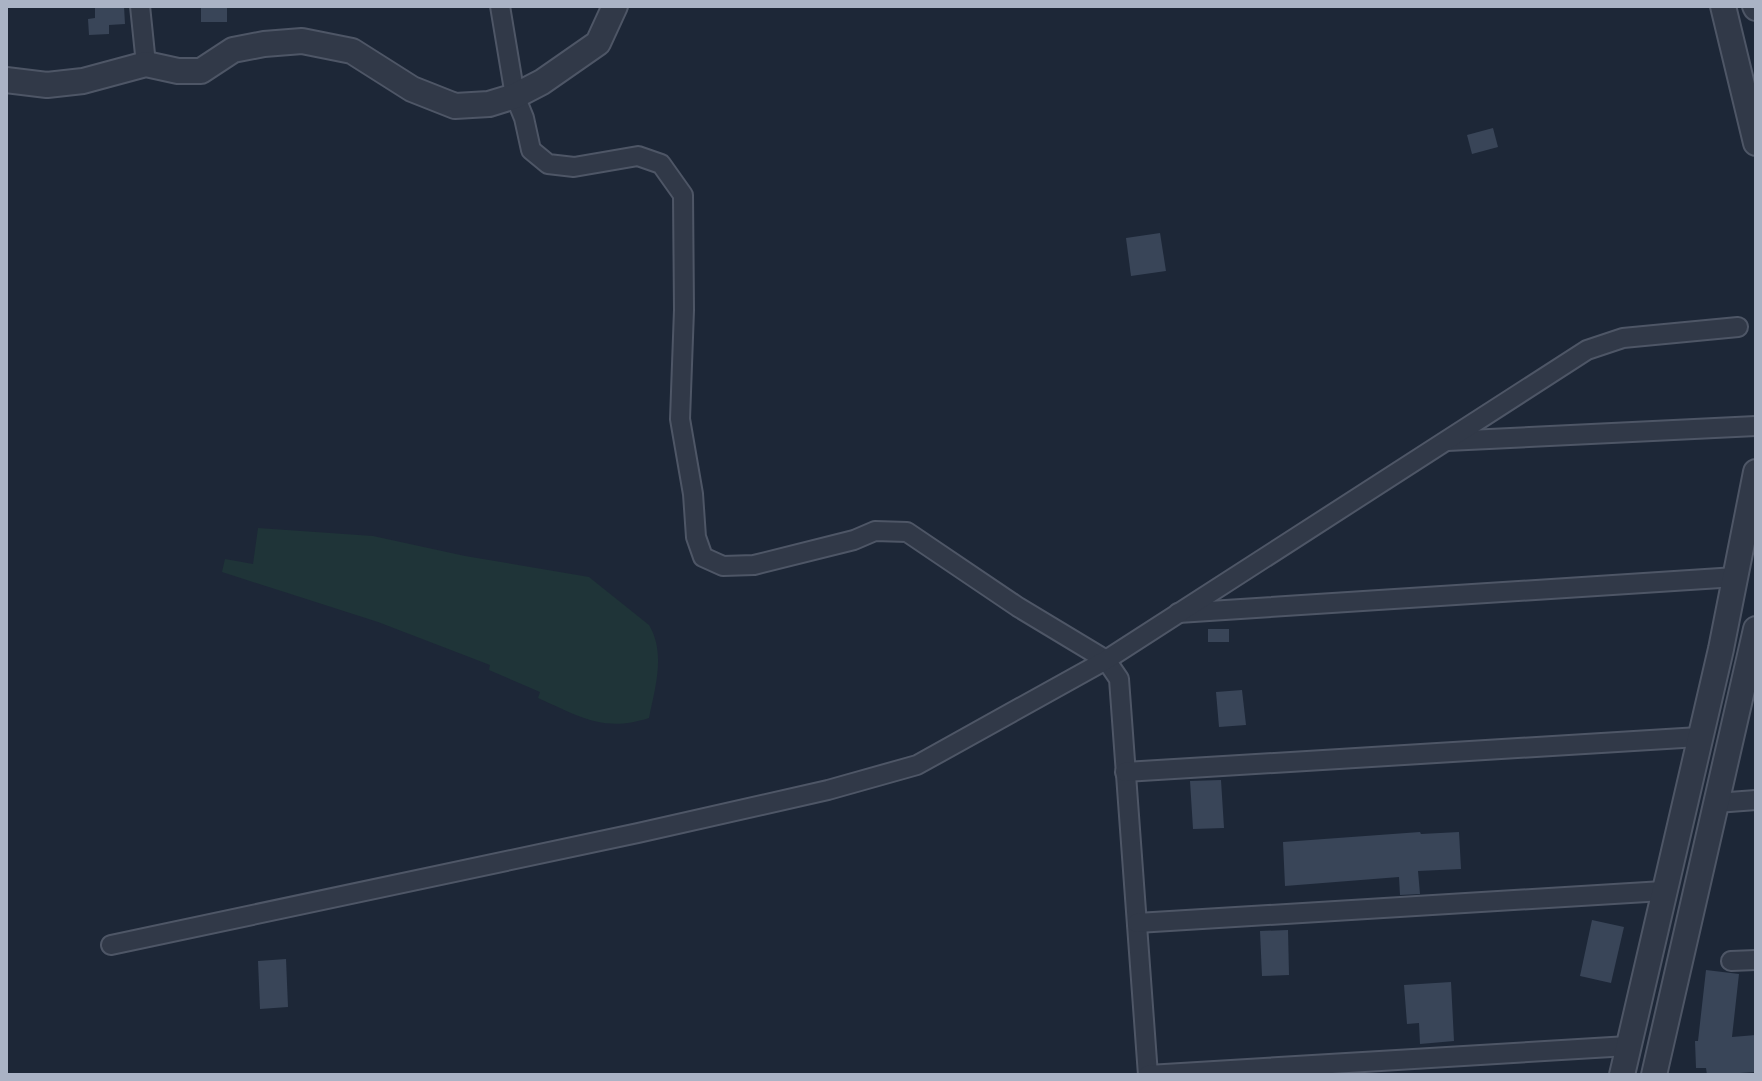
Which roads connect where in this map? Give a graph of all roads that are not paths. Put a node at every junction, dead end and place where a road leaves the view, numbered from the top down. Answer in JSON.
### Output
{"nodes":[{"id":1,"x":140,"y":6,"type":"edge"},
{"id":2,"x":500,"y":6,"type":"edge"},
{"id":3,"x":615,"y":6,"type":"edge"},
{"id":4,"x":1723,"y":6,"type":"edge"},
{"id":5,"x":146,"y":64,"type":"junction"},
{"id":6,"x":6,"y":80,"type":"edge"},
{"id":7,"x":515,"y":96,"type":"junction"},
{"id":8,"x":1756,"y":143,"type":"edge"},
{"id":9,"x":1738,"y":327,"type":"dead end"},
{"id":10,"x":1756,"y":426,"type":"edge"},
{"id":11,"x":1444,"y":441,"type":"junction"},
{"id":12,"x":1756,"y":472,"type":"edge"},
{"id":13,"x":1736,"y":577,"type":"junction"},
{"id":14,"x":1175,"y":613,"type":"junction"},
{"id":15,"x":1756,"y":629,"type":"edge"},
{"id":16,"x":1106,"y":660,"type":"junction"},
{"id":17,"x":1699,"y":737,"type":"junction"},
{"id":18,"x":1125,"y":772,"type":"junction"},
{"id":19,"x":1756,"y":800,"type":"edge"},
{"id":20,"x":1716,"y":803,"type":"junction"},
{"id":21,"x":1663,"y":891,"type":"junction"},
{"id":22,"x":1137,"y":923,"type":"junction"},
{"id":23,"x":111,"y":945,"type":"dead end"},
{"id":24,"x":1756,"y":960,"type":"edge"},
{"id":25,"x":1731,"y":961,"type":"dead end"},
{"id":26,"x":1628,"y":1046,"type":"junction"},
{"id":27,"x":1148,"y":1075,"type":"edge"},
{"id":28,"x":1622,"y":1075,"type":"edge"},
{"id":29,"x":1654,"y":1075,"type":"edge"}],
"edges":[{"from":1,"to":5,"type":"street"},
{"from":2,"to":7,"type":"street"},
{"from":3,"to":7,"type":"street"},
{"from":4,"to":8,"type":"street"},
{"from":5,"to":6,"type":"street"},
{"from":5,"to":7,"type":"street"},
{"from":7,"to":16,"type":"street"},
{"from":9,"to":11,"type":"street"},
{"from":10,"to":11,"type":"street"},
{"from":11,"to":14,"type":"street"},
{"from":12,"to":13,"type":"street"},
{"from":13,"to":14,"type":"street"},
{"from":13,"to":17,"type":"street"},
{"from":14,"to":16,"type":"street"},
{"from":15,"to":20,"type":"street"},
{"from":16,"to":18,"type":"street"},
{"from":16,"to":23,"type":"street"},
{"from":17,"to":18,"type":"street"},
{"from":17,"to":21,"type":"street"},
{"from":18,"to":22,"type":"street"},
{"from":19,"to":20,"type":"street"},
{"from":20,"to":29,"type":"street"},
{"from":21,"to":22,"type":"street"},
{"from":21,"to":26,"type":"street"},
{"from":22,"to":27,"type":"street"},
{"from":24,"to":25,"type":"street"},
{"from":26,"to":27,"type":"street"},
{"from":26,"to":28,"type":"street"}]}
